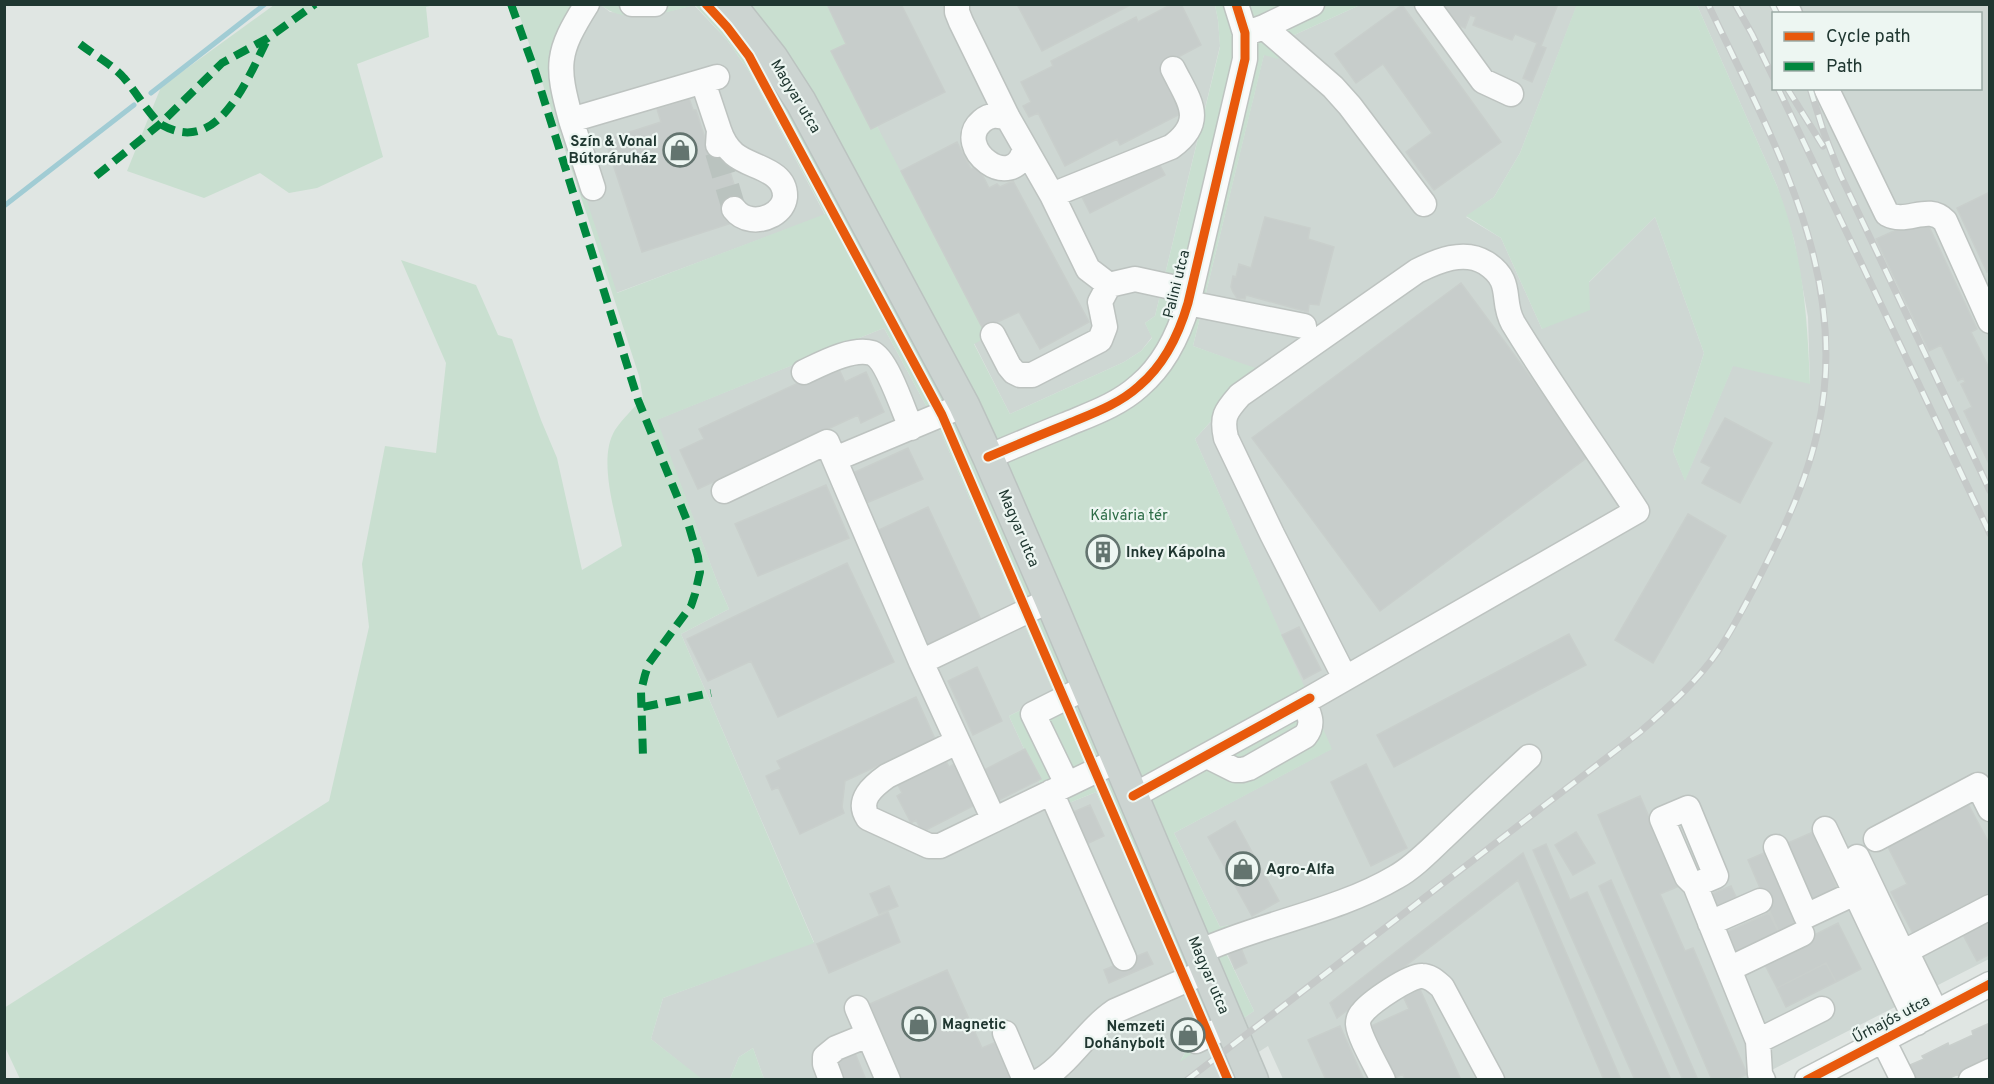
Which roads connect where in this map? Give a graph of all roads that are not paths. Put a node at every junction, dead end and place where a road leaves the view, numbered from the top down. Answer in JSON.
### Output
{"nodes":[{"id":1,"x":587,"y":4,"type":"edge"},
{"id":2,"x":632,"y":4,"type":"edge"},
{"id":3,"x":655,"y":4,"type":"edge"},
{"id":4,"x":730,"y":4,"type":"edge"},
{"id":5,"x":957,"y":4,"type":"edge"},
{"id":6,"x":1312,"y":4,"type":"edge"},
{"id":7,"x":1427,"y":4,"type":"edge"},
{"id":8,"x":1246,"y":20,"type":"edge"},
{"id":9,"x":1173,"y":69,"type":"dead end"},
{"id":10,"x":1827,"y":90,"type":"edge"},
{"id":11,"x":1511,"y":94,"type":"dead end"},
{"id":12,"x":1008,"y":118,"type":"junction"},
{"id":13,"x":572,"y":120,"type":"junction"},
{"id":14,"x":1018,"y":158,"type":"junction"},
{"id":15,"x":1047,"y":186,"type":"junction"},
{"id":16,"x":592,"y":188,"type":"dead end"},
{"id":17,"x":1424,"y":204,"type":"dead end"},
{"id":18,"x":734,"y":208,"type":"dead end"},
{"id":19,"x":1109,"y":285,"type":"junction"},
{"id":20,"x":1189,"y":297,"type":"junction"},
{"id":21,"x":1989,"y":321,"type":"edge"},
{"id":22,"x":1304,"y":326,"type":"dead end"},
{"id":23,"x":993,"y":335,"type":"dead end"},
{"id":24,"x":804,"y":372,"type":"dead end"},
{"id":25,"x":964,"y":405,"type":"junction"},
{"id":26,"x":911,"y":428,"type":"junction"},
{"id":27,"x":988,"y":457,"type":"junction"},
{"id":28,"x":835,"y":459,"type":"junction"},
{"id":29,"x":724,"y":491,"type":"dead end"},
{"id":30,"x":1050,"y":600,"type":"junction"},
{"id":31,"x":921,"y":662,"type":"junction"},
{"id":32,"x":1346,"y":678,"type":"junction"},
{"id":33,"x":1087,"y":687,"type":"junction"},
{"id":34,"x":957,"y":742,"type":"junction"},
{"id":35,"x":1529,"y":757,"type":"dead end"},
{"id":36,"x":1118,"y":760,"type":"junction"},
{"id":37,"x":1059,"y":788,"type":"junction"},
{"id":38,"x":1133,"y":796,"type":"junction"},
{"id":39,"x":1989,"y":809,"type":"edge"},
{"id":40,"x":994,"y":820,"type":"junction"},
{"id":41,"x":1825,"y":829,"type":"dead end"},
{"id":42,"x":1876,"y":839,"type":"dead end"},
{"id":43,"x":1776,"y":847,"type":"dead end"},
{"id":44,"x":1857,"y":857,"type":"dead end"},
{"id":45,"x":1695,"y":885,"type":"dead end"},
{"id":46,"x":1855,"y":893,"type":"junction"},
{"id":47,"x":1760,"y":901,"type":"dead end"},
{"id":48,"x":1989,"y":907,"type":"edge"},
{"id":49,"x":1710,"y":923,"type":"junction"},
{"id":50,"x":1802,"y":934,"type":"dead end"},
{"id":51,"x":1906,"y":951,"type":"junction"},
{"id":52,"x":1124,"y":958,"type":"dead end"},
{"id":53,"x":1203,"y":962,"type":"junction"},
{"id":54,"x":1729,"y":969,"type":"junction"},
{"id":55,"x":1989,"y":984,"type":"edge"},
{"id":56,"x":857,"y":1008,"type":"dead end"},
{"id":57,"x":1822,"y":1009,"type":"dead end"},
{"id":58,"x":1916,"y":1013,"type":"junction"},
{"id":59,"x":1230,"y":1025,"type":"junction"},
{"id":60,"x":1005,"y":1033,"type":"dead end"},
{"id":61,"x":868,"y":1035,"type":"junction"},
{"id":62,"x":1883,"y":1040,"type":"junction"},
{"id":63,"x":1196,"y":1041,"type":"dead end"},
{"id":64,"x":1758,"y":1041,"type":"junction"},
{"id":65,"x":831,"y":1080,"type":"edge"},
{"id":66,"x":888,"y":1080,"type":"edge"},
{"id":67,"x":1025,"y":1080,"type":"edge"},
{"id":68,"x":1041,"y":1080,"type":"edge"},
{"id":69,"x":1252,"y":1080,"type":"edge"},
{"id":70,"x":1383,"y":1080,"type":"edge"},
{"id":71,"x":1492,"y":1080,"type":"edge"},
{"id":72,"x":1762,"y":1080,"type":"edge"},
{"id":73,"x":1807,"y":1080,"type":"edge"},
{"id":74,"x":1903,"y":1080,"type":"edge"}],
"edges":[{"from":1,"to":13,"type":"street"},
{"from":2,"to":3,"type":"street"},
{"from":4,"to":25,"type":"main road","name":"Magyar utca"},
{"from":5,"to":12,"type":"street"},
{"from":6,"to":8,"type":"street"},
{"from":7,"to":11,"type":"street"},
{"from":8,"to":17,"type":"street"},
{"from":8,"to":20,"type":"street","name":"Palini utca"},
{"from":9,"to":15,"type":"street"},
{"from":10,"to":21,"type":"street"},
{"from":12,"to":14,"type":"street"},
{"from":12,"to":14,"type":"street"},
{"from":13,"to":16,"type":"street"},
{"from":13,"to":18,"type":"street"},
{"from":14,"to":15,"type":"street"},
{"from":15,"to":19,"type":"street"},
{"from":19,"to":20,"type":"street"},
{"from":19,"to":23,"type":"street"},
{"from":20,"to":22,"type":"street"},
{"from":20,"to":27,"type":"street","name":"Palini utca"},
{"from":24,"to":26,"type":"street"},
{"from":25,"to":26,"type":"street"},
{"from":25,"to":27,"type":"main road","name":"Magyar utca"},
{"from":26,"to":28,"type":"street"},
{"from":27,"to":30,"type":"main road","name":"Magyar utca"},
{"from":28,"to":29,"type":"street"},
{"from":28,"to":31,"type":"street"},
{"from":30,"to":31,"type":"street"},
{"from":30,"to":33,"type":"main road","name":"Magyar utca"},
{"from":31,"to":34,"type":"street"},
{"from":32,"to":32,"type":"street"},
{"from":32,"to":38,"type":"street"},
{"from":33,"to":36,"type":"main road","name":"Magyar utca"},
{"from":33,"to":37,"type":"street"},
{"from":34,"to":40,"type":"street"},
{"from":34,"to":40,"type":"street"},
{"from":35,"to":53,"type":"street"},
{"from":36,"to":37,"type":"street"},
{"from":36,"to":38,"type":"main road","name":"Magyar utca"},
{"from":37,"to":40,"type":"street"},
{"from":37,"to":52,"type":"street"},
{"from":38,"to":53,"type":"main road","name":"Magyar utca"},
{"from":39,"to":42,"type":"street"},
{"from":41,"to":46,"type":"street"},
{"from":43,"to":46,"type":"street"},
{"from":44,"to":51,"type":"street"},
{"from":45,"to":49,"type":"street"},
{"from":46,"to":58,"type":"street"},
{"from":47,"to":49,"type":"street"},
{"from":48,"to":51,"type":"street"},
{"from":49,"to":54,"type":"street"},
{"from":50,"to":54,"type":"street"},
{"from":51,"to":58,"type":"street"},
{"from":53,"to":59,"type":"main road","name":"Magyar utca"},
{"from":53,"to":68,"type":"street"},
{"from":54,"to":64,"type":"street"},
{"from":55,"to":58,"type":"street","name":"Űrhajós utca"},
{"from":56,"to":61,"type":"street"},
{"from":57,"to":64,"type":"street"},
{"from":58,"to":62,"type":"street","name":"Űrhajós utca"},
{"from":59,"to":63,"type":"street"},
{"from":59,"to":69,"type":"main road","name":"Magyar utca"},
{"from":60,"to":67,"type":"street"},
{"from":61,"to":65,"type":"street"},
{"from":61,"to":66,"type":"street"},
{"from":62,"to":73,"type":"street","name":"Űrhajós utca"},
{"from":62,"to":74,"type":"street"},
{"from":64,"to":72,"type":"street"},
{"from":70,"to":71,"type":"street"}]}
